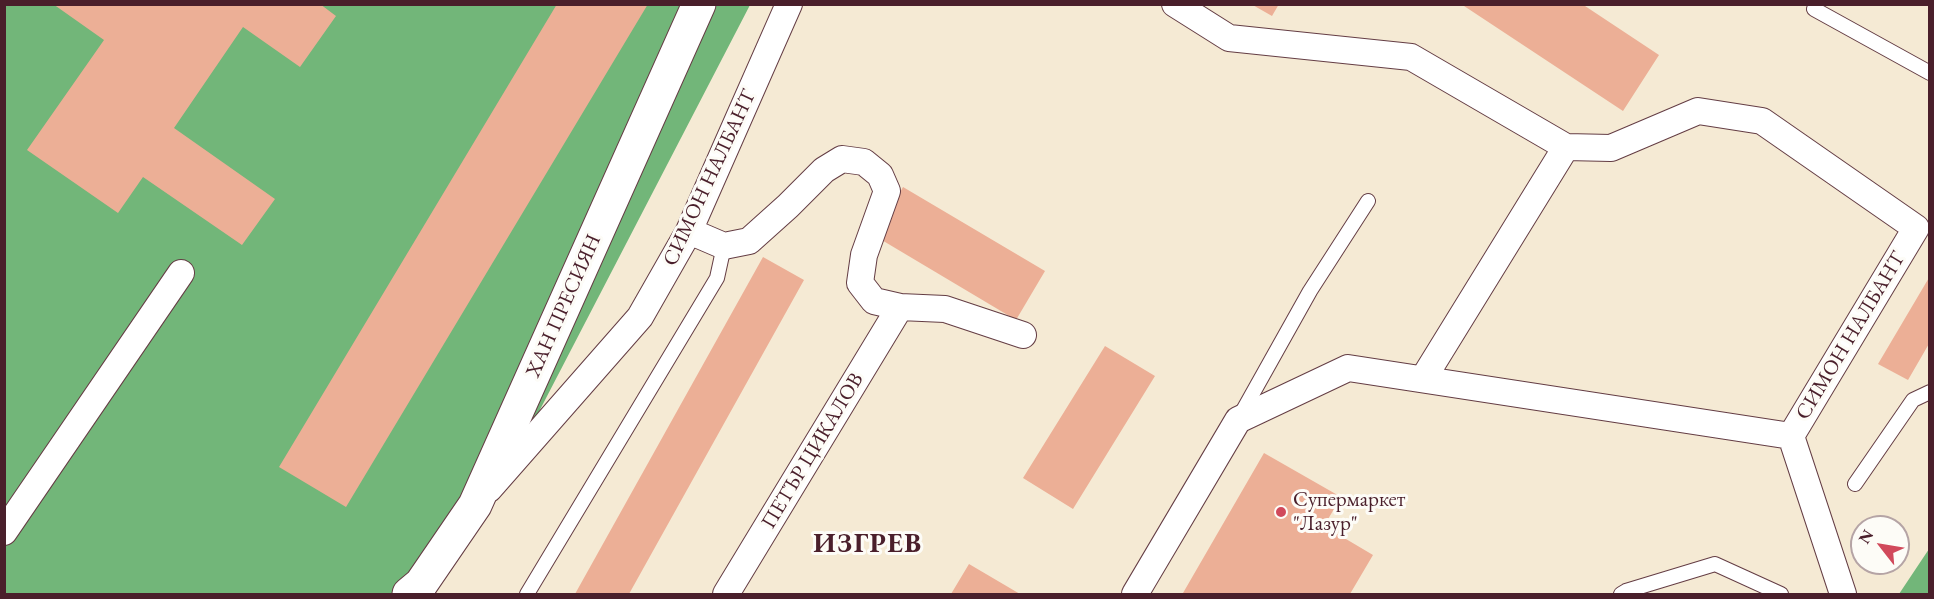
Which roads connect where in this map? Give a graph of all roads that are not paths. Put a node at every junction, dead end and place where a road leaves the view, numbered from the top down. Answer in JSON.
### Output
{"nodes":[{"id":1,"x":699,"y":4,"type":"edge"},
{"id":2,"x":789,"y":4,"type":"edge"},
{"id":3,"x":1175,"y":4,"type":"edge"},
{"id":4,"x":1814,"y":9,"type":"dead end"},
{"id":5,"x":1929,"y":73,"type":"edge"},
{"id":6,"x":1566,"y":147,"type":"junction"},
{"id":7,"x":1368,"y":201,"type":"dead end"},
{"id":8,"x":689,"y":231,"type":"junction"},
{"id":9,"x":724,"y":246,"type":"junction"},
{"id":10,"x":181,"y":273,"type":"dead end"},
{"id":11,"x":900,"y":307,"type":"junction"},
{"id":12,"x":1023,"y":335,"type":"dead end"},
{"id":13,"x":1423,"y":379,"type":"junction"},
{"id":14,"x":1929,"y":392,"type":"edge"},
{"id":15,"x":1238,"y":420,"type":"junction"},
{"id":16,"x":1791,"y":436,"type":"junction"},
{"id":17,"x":1856,"y":484,"type":"dead end"},
{"id":18,"x":475,"y":505,"type":"junction"},
{"id":19,"x":4,"y":532,"type":"edge"},
{"id":20,"x":409,"y":594,"type":"edge"},
{"id":21,"x":527,"y":594,"type":"edge"},
{"id":22,"x":726,"y":594,"type":"edge"},
{"id":23,"x":1135,"y":594,"type":"edge"},
{"id":24,"x":1622,"y":594,"type":"edge"},
{"id":25,"x":1781,"y":594,"type":"edge"},
{"id":26,"x":1843,"y":594,"type":"edge"}],
"edges":[{"from":1,"to":18,"type":"street","name":"ХАН ПРЕСИЯН"},
{"from":2,"to":8,"type":"street","name":"СИМОН НАЛБАНТ"},
{"from":3,"to":6,"type":"street","name":"СИМОН НАЛБАНТ"},
{"from":4,"to":5,"type":"lane"},
{"from":6,"to":13,"type":"street"},
{"from":6,"to":16,"type":"street","name":"СИМОН НАЛБАНТ"},
{"from":7,"to":15,"type":"lane"},
{"from":8,"to":9,"type":"street"},
{"from":8,"to":18,"type":"street","name":"СИМОН НАЛБАНТ"},
{"from":9,"to":11,"type":"street"},
{"from":9,"to":21,"type":"lane"},
{"from":10,"to":19,"type":"street"},
{"from":11,"to":12,"type":"street"},
{"from":11,"to":22,"type":"street","name":"ПЕТЪР ЦИКАЛОВ"},
{"from":13,"to":15,"type":"street"},
{"from":13,"to":16,"type":"street"},
{"from":14,"to":17,"type":"lane"},
{"from":15,"to":23,"type":"street"},
{"from":16,"to":26,"type":"street"},
{"from":18,"to":20,"type":"street","name":"ХАН ПРЕСИЯН"},
{"from":24,"to":25,"type":"lane"}]}
